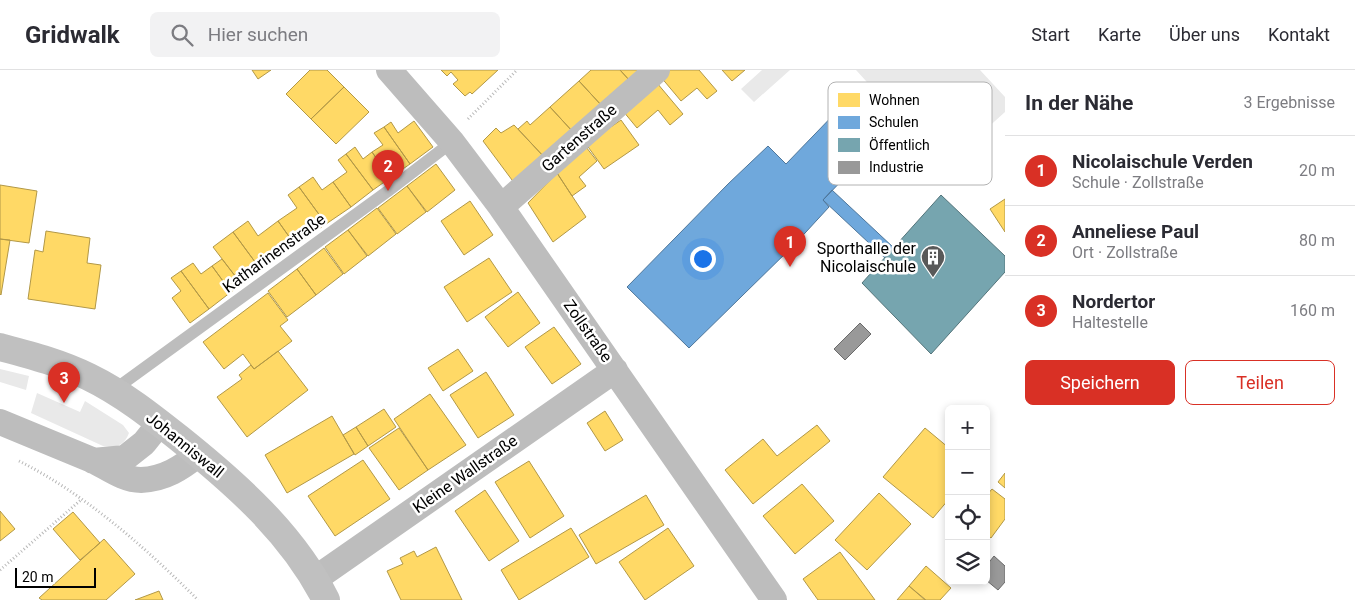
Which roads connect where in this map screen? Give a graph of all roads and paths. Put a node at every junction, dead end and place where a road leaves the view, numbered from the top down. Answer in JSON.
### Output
{"nodes":[{"id":1,"x":389,"y":70,"type":"edge"},
{"id":2,"x":517,"y":70,"type":"edge"},
{"id":3,"x":657,"y":70,"type":"edge"},
{"id":4,"x":452,"y":142,"type":"junction"},
{"id":5,"x":501,"y":207,"type":"junction"},
{"id":6,"x":0,"y":347,"type":"edge"},
{"id":7,"x":615,"y":370,"type":"junction"},
{"id":8,"x":114,"y":390,"type":"junction"},
{"id":9,"x":0,"y":422,"type":"edge"},
{"id":10,"x":160,"y":423,"type":"junction"},
{"id":11,"x":199,"y":454,"type":"junction"},
{"id":12,"x":15,"y":459,"type":"dead end"},
{"id":13,"x":93,"y":461,"type":"junction"},
{"id":14,"x":82,"y":499,"type":"junction"},
{"id":15,"x":0,"y":570,"type":"edge"},
{"id":16,"x":320,"y":589,"type":"edge"},
{"id":17,"x":198,"y":600,"type":"edge"},
{"id":18,"x":774,"y":600,"type":"edge"}],
"edges":[{"from":1,"to":4,"type":"street","name":"Zollstraße"},
{"from":2,"to":4,"type":"path"},
{"from":3,"to":5,"type":"street","name":"Gartenstraße"},
{"from":4,"to":5,"type":"street","name":"Zollstraße"},
{"from":4,"to":8,"type":"lane","name":"Katharinenstraße"},
{"from":5,"to":7,"type":"street","name":"Zollstraße"},
{"from":6,"to":8,"type":"main road","name":"Johanniswall"},
{"from":7,"to":16,"type":"street","name":"Kleine Wallstraße"},
{"from":7,"to":18,"type":"street","name":"Zollstraße"},
{"from":8,"to":10,"type":"main road","name":"Johanniswall"},
{"from":9,"to":13,"type":"street"},
{"from":10,"to":11,"type":"main road","name":"Johanniswall"},
{"from":10,"to":13,"type":"street"},
{"from":11,"to":13,"type":"street"},
{"from":11,"to":16,"type":"main road","name":"Johanniswall"},
{"from":12,"to":14,"type":"path"},
{"from":14,"to":15,"type":"path"},
{"from":14,"to":17,"type":"path"}]}
